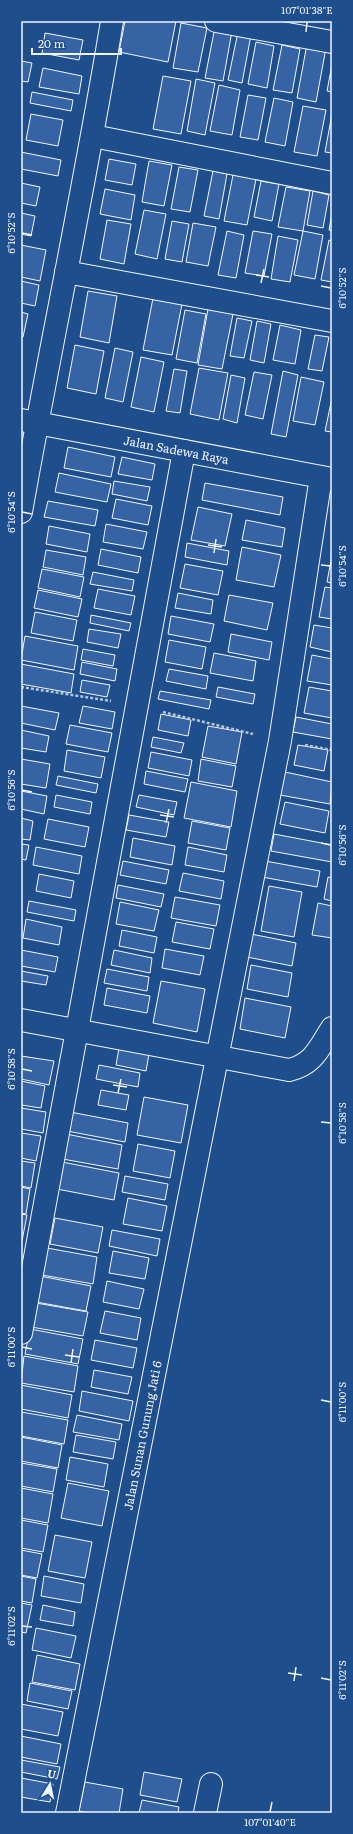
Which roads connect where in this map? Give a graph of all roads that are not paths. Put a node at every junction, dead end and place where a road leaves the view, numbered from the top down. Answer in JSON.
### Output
{"nodes":[{"id":1,"x":112,"y":21,"type":"edge"},
{"id":2,"x":216,"y":21,"type":"edge"},
{"id":3,"x":296,"y":28,"type":"edge"},
{"id":4,"x":332,"y":42,"type":"edge"},
{"id":5,"x":93,"y":136,"type":"junction"},
{"id":6,"x":332,"y":183,"type":"edge"},
{"id":7,"x":66,"y":272,"type":"junction"},
{"id":8,"x":332,"y":321,"type":"edge"},
{"id":9,"x":29,"y":422,"type":"edge"},
{"id":10,"x":184,"y":451,"type":"junction"},
{"id":11,"x":326,"y":478,"type":"edge"},
{"id":12,"x":21,"y":512,"type":"edge"},
{"id":13,"x":21,"y":1020,"type":"edge"},
{"id":14,"x":332,"y":1028,"type":"edge"},
{"id":15,"x":78,"y":1029,"type":"junction"},
{"id":16,"x":218,"y":1057,"type":"junction"},
{"id":17,"x":21,"y":1333,"type":"edge"},
{"id":18,"x":211,"y":1784,"type":"dead end"},
{"id":19,"x":67,"y":1813,"type":"edge"},
{"id":20,"x":205,"y":1813,"type":"edge"}],
"edges":[{"from":1,"to":5,"type":"street"},
{"from":2,"to":3,"type":"street"},
{"from":3,"to":4,"type":"street"},
{"from":5,"to":6,"type":"street"},
{"from":5,"to":7,"type":"street"},
{"from":7,"to":8,"type":"street"},
{"from":7,"to":9,"type":"street"},
{"from":9,"to":10,"type":"street","name":"Jalan Sadewa Raya"},
{"from":9,"to":12,"type":"street"},
{"from":10,"to":11,"type":"street","name":"Jalan Sadewa Raya"},
{"from":10,"to":15,"type":"street"},
{"from":11,"to":16,"type":"street","name":"Jalan Sunan Gunung Jati 6"},
{"from":13,"to":15,"type":"street"},
{"from":14,"to":16,"type":"street"},
{"from":15,"to":16,"type":"street"},
{"from":15,"to":17,"type":"street"},
{"from":16,"to":19,"type":"street","name":"Jalan Sunan Gunung Jati 6"},
{"from":18,"to":20,"type":"street"}]}
